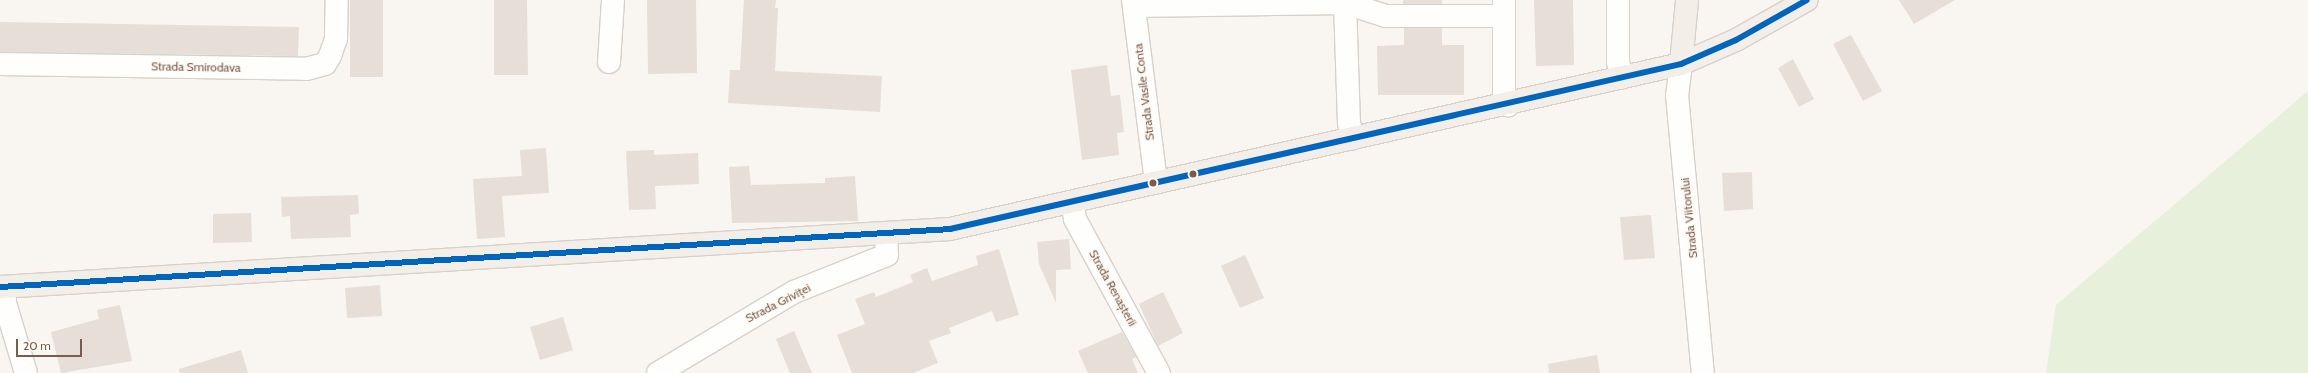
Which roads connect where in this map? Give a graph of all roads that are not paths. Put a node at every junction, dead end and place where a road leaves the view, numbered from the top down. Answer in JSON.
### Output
{"nodes":[{"id":1,"x":337,"y":0,"type":"edge"},
{"id":2,"x":613,"y":0,"type":"edge"},
{"id":3,"x":1618,"y":0,"type":"edge"},
{"id":4,"x":1687,"y":0,"type":"edge"},
{"id":5,"x":1807,"y":0,"type":"edge"},
{"id":6,"x":1345,"y":2,"type":"junction"},
{"id":7,"x":1133,"y":3,"type":"edge"},
{"id":8,"x":1386,"y":8,"type":"edge"},
{"id":9,"x":1503,"y":8,"type":"edge"},
{"id":10,"x":609,"y":62,"type":"dead end"},
{"id":11,"x":0,"y":64,"type":"edge"},
{"id":12,"x":1681,"y":64,"type":"junction"},
{"id":13,"x":1622,"y":78,"type":"junction"},
{"id":14,"x":1508,"y":105,"type":"junction"},
{"id":15,"x":1353,"y":138,"type":"junction"},
{"id":16,"x":1156,"y":183,"type":"junction"},
{"id":17,"x":1072,"y":202,"type":"junction"},
{"id":18,"x":886,"y":236,"type":"junction"},
{"id":19,"x":2,"y":287,"type":"edge"},
{"id":20,"x":26,"y":373,"type":"edge"},
{"id":21,"x":658,"y":373,"type":"edge"},
{"id":22,"x":1159,"y":373,"type":"edge"},
{"id":23,"x":1703,"y":373,"type":"edge"}],
"edges":[{"from":1,"to":11,"type":"street","name":"Strada Smirodava"},
{"from":2,"to":10,"type":"street"},
{"from":3,"to":13,"type":"street"},
{"from":4,"to":12,"type":"main road"},
{"from":5,"to":12,"type":"main road"},
{"from":6,"to":7,"type":"street"},
{"from":6,"to":8,"type":"street"},
{"from":6,"to":15,"type":"street"},
{"from":7,"to":16,"type":"street","name":"Strada Vasile Conta"},
{"from":8,"to":9,"type":"street"},
{"from":9,"to":14,"type":"street"},
{"from":12,"to":13,"type":"main road"},
{"from":12,"to":23,"type":"street","name":"Strada Viitorului"},
{"from":13,"to":14,"type":"main road"},
{"from":14,"to":15,"type":"main road"},
{"from":15,"to":16,"type":"main road"},
{"from":16,"to":17,"type":"main road"},
{"from":17,"to":18,"type":"main road"},
{"from":17,"to":22,"type":"street","name":"Strada Renașterii"},
{"from":18,"to":19,"type":"main road"},
{"from":18,"to":21,"type":"street","name":"Strada Griviței"},
{"from":19,"to":20,"type":"street"}]}
